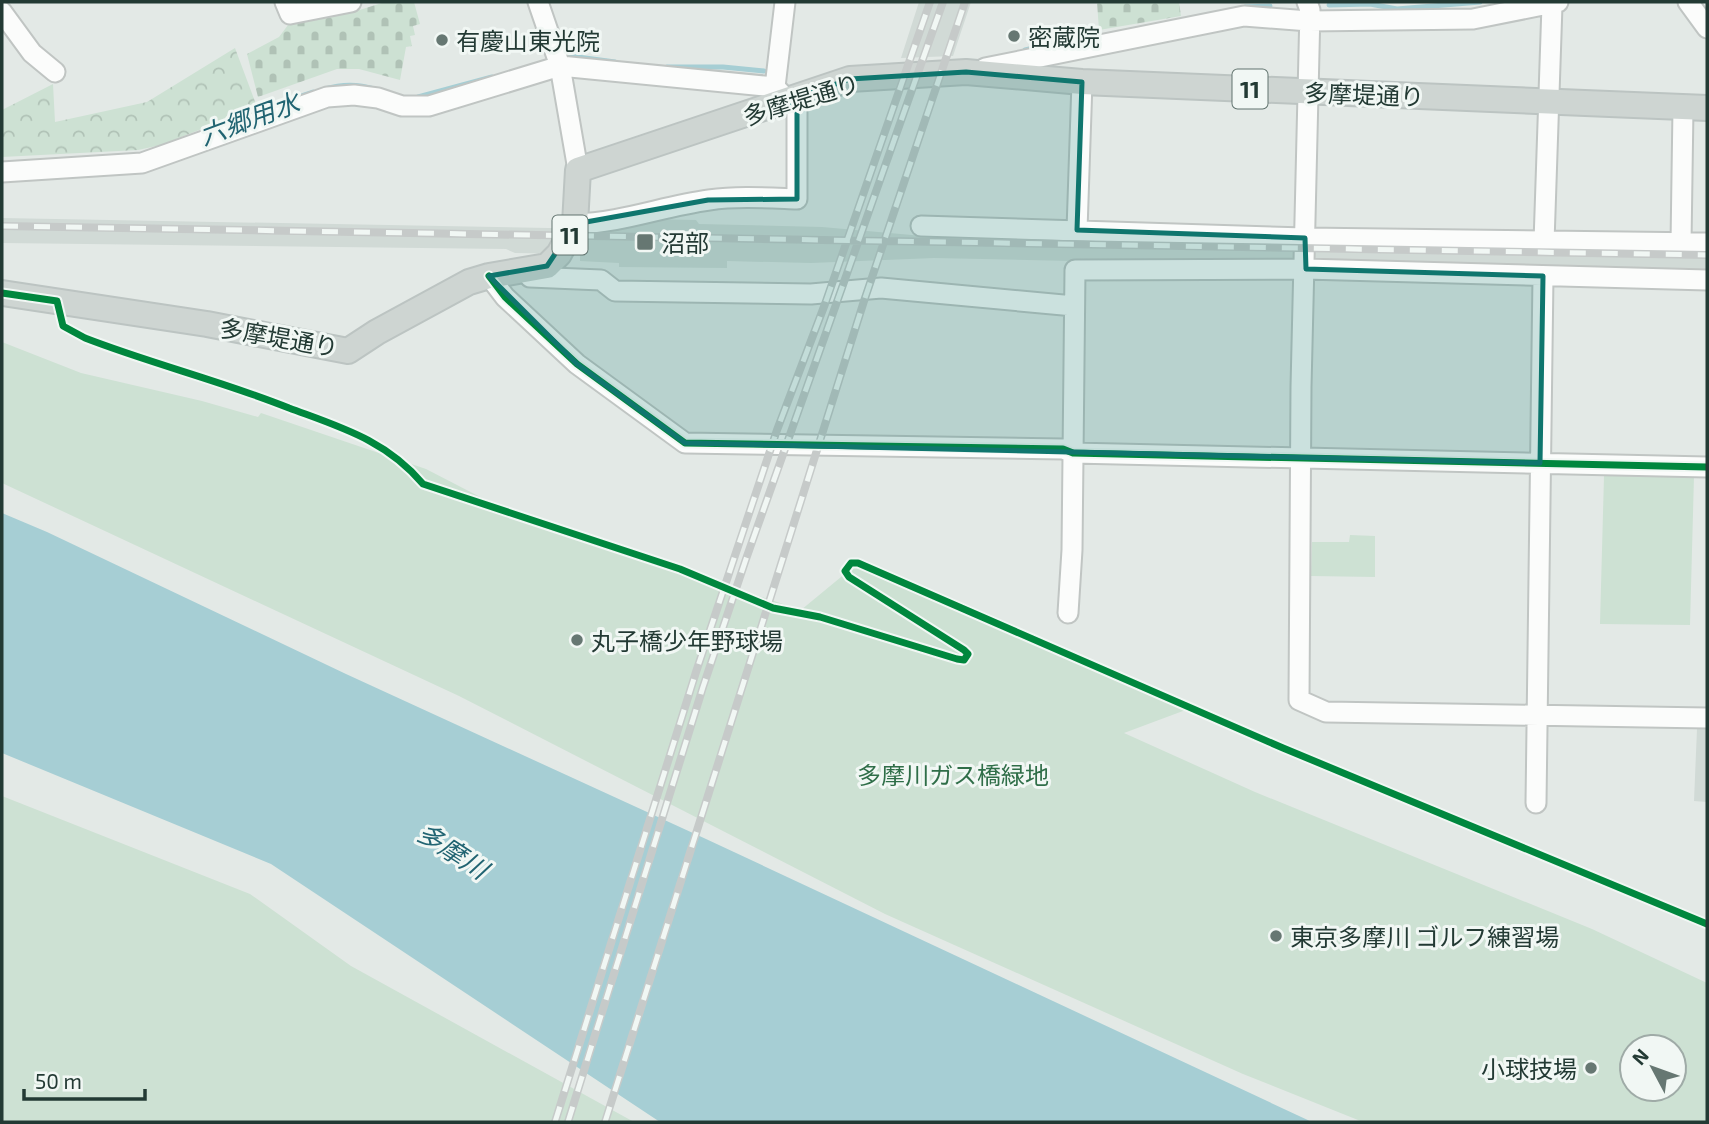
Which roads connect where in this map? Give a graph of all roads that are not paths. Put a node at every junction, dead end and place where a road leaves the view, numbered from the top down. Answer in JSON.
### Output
{"nodes":[{"id":1,"x":285,"y":2,"type":"edge"},
{"id":2,"x":351,"y":2,"type":"edge"},
{"id":3,"x":538,"y":2,"type":"edge"},
{"id":4,"x":785,"y":2,"type":"edge"},
{"id":5,"x":1688,"y":2,"type":"edge"},
{"id":6,"x":1555,"y":3,"type":"edge"},
{"id":7,"x":1308,"y":11,"type":"edge"},
{"id":8,"x":2,"y":12,"type":"edge"},
{"id":9,"x":1707,"y":28,"type":"edge"},
{"id":10,"x":560,"y":66,"type":"junction"},
{"id":11,"x":55,"y":72,"type":"dead end"},
{"id":12,"x":967,"y":72,"type":"junction"},
{"id":13,"x":1082,"y":82,"type":"junction"},
{"id":14,"x":1308,"y":92,"type":"junction"},
{"id":15,"x":782,"y":93,"type":"junction"},
{"id":16,"x":1549,"y":101,"type":"junction"},
{"id":17,"x":1695,"y":108,"type":"edge"},
{"id":18,"x":578,"y":170,"type":"junction"},
{"id":19,"x":2,"y":172,"type":"edge"},
{"id":20,"x":575,"y":224,"type":"junction"},
{"id":21,"x":921,"y":226,"type":"dead end"},
{"id":22,"x":1077,"y":230,"type":"junction"},
{"id":23,"x":1305,"y":238,"type":"junction"},
{"id":24,"x":1545,"y":242,"type":"junction"},
{"id":25,"x":1681,"y":243,"type":"junction"},
{"id":26,"x":1707,"y":243,"type":"edge"},
{"id":27,"x":1305,"y":269,"type":"junction"},
{"id":28,"x":525,"y":270,"type":"junction"},
{"id":29,"x":489,"y":276,"type":"junction"},
{"id":30,"x":1543,"y":276,"type":"junction"},
{"id":31,"x":1707,"y":280,"type":"edge"},
{"id":32,"x":2,"y":293,"type":"edge"},
{"id":33,"x":1074,"y":306,"type":"junction"},
{"id":34,"x":1073,"y":453,"type":"junction"},
{"id":35,"x":1300,"y":457,"type":"junction"},
{"id":36,"x":1540,"y":463,"type":"junction"},
{"id":37,"x":1707,"y":467,"type":"edge"},
{"id":38,"x":1068,"y":613,"type":"dead end"},
{"id":39,"x":1536,"y":715,"type":"junction"},
{"id":40,"x":1707,"y":718,"type":"edge"},
{"id":41,"x":1536,"y":803,"type":"dead end"}],
"edges":[{"from":1,"to":2,"type":"street"},
{"from":3,"to":10,"type":"street"},
{"from":4,"to":15,"type":"street"},
{"from":5,"to":9,"type":"street"},
{"from":6,"to":7,"type":"street"},
{"from":6,"to":16,"type":"street"},
{"from":7,"to":12,"type":"street"},
{"from":7,"to":14,"type":"street"},
{"from":8,"to":11,"type":"street"},
{"from":10,"to":15,"type":"street"},
{"from":10,"to":18,"type":"street"},
{"from":10,"to":19,"type":"street"},
{"from":12,"to":13,"type":"main road","name":"多摩堤通り","number":"11"},
{"from":12,"to":15,"type":"main road","name":"多摩堤通り","number":"11"},
{"from":13,"to":14,"type":"main road","name":"多摩堤通り","number":"11"},
{"from":13,"to":22,"type":"street"},
{"from":14,"to":16,"type":"main road","name":"多摩堤通り","number":"11"},
{"from":14,"to":23,"type":"street"},
{"from":15,"to":18,"type":"main road","name":"多摩堤通り","number":"11"},
{"from":15,"to":20,"type":"street"},
{"from":16,"to":17,"type":"main road","name":"多摩堤通り","number":"11"},
{"from":16,"to":24,"type":"street"},
{"from":17,"to":25,"type":"street"},
{"from":18,"to":20,"type":"main road","name":"多摩堤通り","number":"11"},
{"from":20,"to":28,"type":"main road","name":"多摩堤通り","number":"11"},
{"from":21,"to":22,"type":"street"},
{"from":22,"to":23,"type":"street"},
{"from":23,"to":24,"type":"street"},
{"from":23,"to":27,"type":"street"},
{"from":24,"to":25,"type":"street"},
{"from":25,"to":26,"type":"street"},
{"from":27,"to":30,"type":"street"},
{"from":27,"to":33,"type":"street"},
{"from":27,"to":35,"type":"street"},
{"from":28,"to":29,"type":"main road","name":"多摩堤通り","number":"11"},
{"from":28,"to":33,"type":"street"},
{"from":29,"to":32,"type":"main road","name":"多摩堤通り","number":"11"},
{"from":29,"to":34,"type":"street"},
{"from":30,"to":31,"type":"street"},
{"from":30,"to":36,"type":"street"},
{"from":33,"to":34,"type":"street"},
{"from":34,"to":35,"type":"street"},
{"from":34,"to":38,"type":"street"},
{"from":35,"to":36,"type":"street"},
{"from":35,"to":39,"type":"street"},
{"from":36,"to":37,"type":"street"},
{"from":36,"to":39,"type":"street"},
{"from":39,"to":40,"type":"street"},
{"from":39,"to":41,"type":"street"}]}
